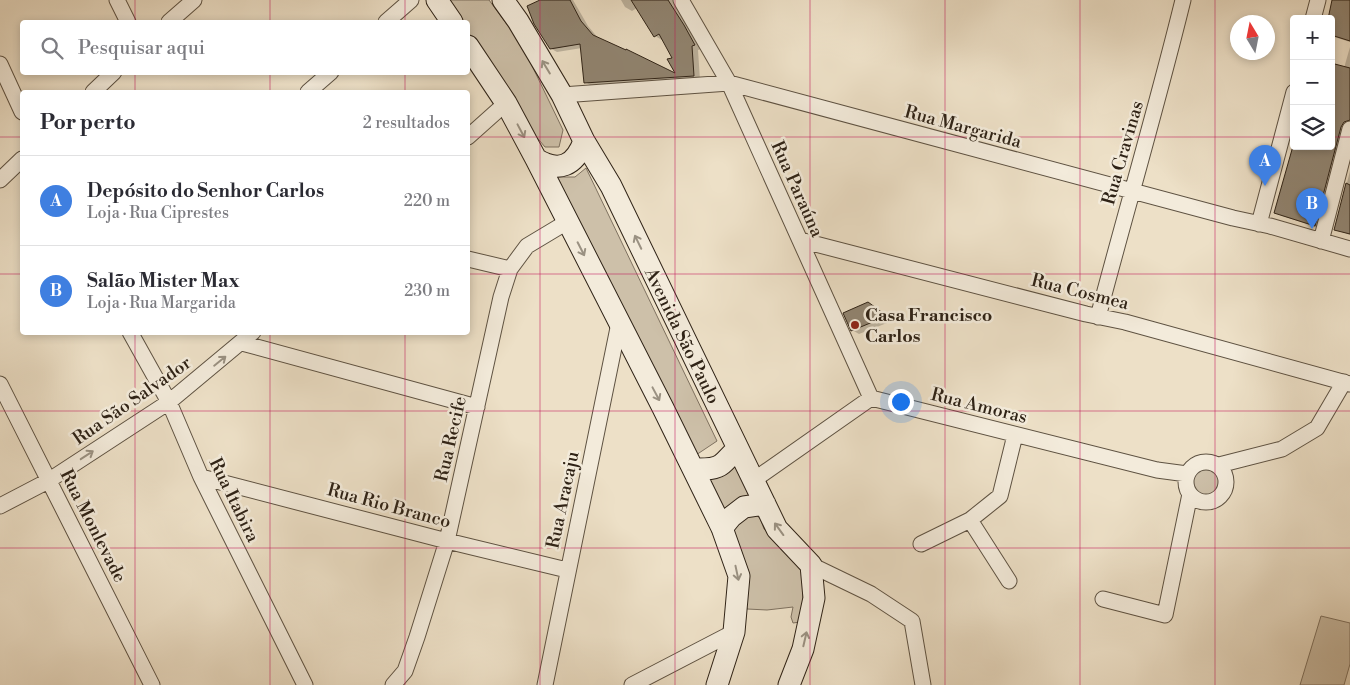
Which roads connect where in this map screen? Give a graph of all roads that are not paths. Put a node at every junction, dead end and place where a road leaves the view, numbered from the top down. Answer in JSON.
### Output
{"nodes":[{"id":1,"x":117,"y":0,"type":"edge"},
{"id":2,"x":194,"y":0,"type":"edge"},
{"id":3,"x":411,"y":0,"type":"edge"},
{"id":4,"x":437,"y":0,"type":"edge"},
{"id":5,"x":503,"y":0,"type":"edge"},
{"id":6,"x":1183,"y":0,"type":"edge"},
{"id":7,"x":1318,"y":0,"type":"edge"},
{"id":8,"x":685,"y":1,"type":"edge"},
{"id":9,"x":1314,"y":15,"type":"edge"},
{"id":10,"x":127,"y":20,"type":"edge"},
{"id":11,"x":171,"y":20,"type":"edge"},
{"id":12,"x":388,"y":20,"type":"edge"},
{"id":13,"x":451,"y":20,"type":"edge"},
{"id":14,"x":470,"y":49,"type":"edge"},
{"id":15,"x":0,"y":64,"type":"edge"},
{"id":16,"x":111,"y":75,"type":"edge"},
{"id":17,"x":328,"y":75,"type":"edge"},
{"id":18,"x":729,"y":83,"type":"junction"},
{"id":19,"x":95,"y":90,"type":"edge"},
{"id":20,"x":310,"y":90,"type":"edge"},
{"id":21,"x":562,"y":95,"type":"junction"},
{"id":22,"x":506,"y":103,"type":"junction"},
{"id":23,"x":1291,"y":105,"type":"edge"},
{"id":24,"x":20,"y":108,"type":"edge"},
{"id":25,"x":1350,"y":129,"type":"edge"},
{"id":26,"x":470,"y":135,"type":"edge"},
{"id":27,"x":584,"y":141,"type":"junction"},
{"id":28,"x":536,"y":159,"type":"junction"},
{"id":29,"x":20,"y":161,"type":"edge"},
{"id":30,"x":0,"y":180,"type":"edge"},
{"id":31,"x":1131,"y":191,"type":"junction"},
{"id":32,"x":567,"y":222,"type":"junction"},
{"id":33,"x":1259,"y":224,"type":"junction"},
{"id":34,"x":800,"y":240,"type":"junction"},
{"id":35,"x":1321,"y":241,"type":"junction"},
{"id":36,"x":1350,"y":249,"type":"edge"},
{"id":37,"x":470,"y":259,"type":"edge"},
{"id":38,"x":510,"y":269,"type":"junction"},
{"id":39,"x":1098,"y":317,"type":"junction"},
{"id":40,"x":619,"y":323,"type":"junction"},
{"id":41,"x":132,"y":335,"type":"edge"},
{"id":42,"x":250,"y":335,"type":"edge"},
{"id":43,"x":242,"y":343,"type":"junction"},
{"id":44,"x":1347,"y":383,"type":"edge"},
{"id":45,"x":0,"y":384,"type":"edge"},
{"id":46,"x":871,"y":398,"type":"junction"},
{"id":47,"x":169,"y":402,"type":"junction"},
{"id":48,"x":477,"y":407,"type":"junction"},
{"id":49,"x":1014,"y":435,"type":"junction"},
{"id":50,"x":737,"y":450,"type":"junction"},
{"id":51,"x":1219,"y":465,"type":"junction"},
{"id":52,"x":693,"y":469,"type":"junction"},
{"id":53,"x":1187,"y":474,"type":"junction"},
{"id":54,"x":201,"y":477,"type":"junction"},
{"id":55,"x":754,"y":480,"type":"junction"},
{"id":56,"x":48,"y":481,"type":"junction"},
{"id":57,"x":1190,"y":494,"type":"junction"},
{"id":58,"x":765,"y":504,"type":"junction"},
{"id":59,"x":0,"y":506,"type":"edge"},
{"id":60,"x":970,"y":520,"type":"junction"},
{"id":61,"x":722,"y":528,"type":"junction"},
{"id":62,"x":447,"y":541,"type":"junction"},
{"id":63,"x":921,"y":544,"type":"dead end"},
{"id":64,"x":811,"y":564,"type":"junction"},
{"id":65,"x":567,"y":570,"type":"junction"},
{"id":66,"x":1009,"y":581,"type":"dead end"},
{"id":67,"x":1103,"y":599,"type":"dead end"},
{"id":68,"x":734,"y":632,"type":"junction"},
{"id":69,"x":152,"y":685,"type":"edge"},
{"id":70,"x":305,"y":685,"type":"edge"},
{"id":71,"x":393,"y":685,"type":"edge"},
{"id":72,"x":545,"y":685,"type":"edge"},
{"id":73,"x":632,"y":685,"type":"edge"},
{"id":74,"x":717,"y":685,"type":"edge"},
{"id":75,"x":789,"y":685,"type":"edge"},
{"id":76,"x":923,"y":685,"type":"edge"}],
"edges":[{"from":1,"to":10,"type":"street"},
{"from":2,"to":11,"type":"street"},
{"from":3,"to":12,"type":"street"},
{"from":4,"to":13,"type":"street"},
{"from":21,"to":5,"type":"street","name":"Avenida São Paulo","one_way":true},
{"from":6,"to":31,"type":"street","name":"Rua Cravinas"},
{"from":7,"to":9,"type":"street"},
{"from":8,"to":18,"type":"street","name":"Rua Paraúna"},
{"from":14,"to":22,"type":"street"},
{"from":15,"to":24,"type":"street"},
{"from":16,"to":19,"type":"street"},
{"from":17,"to":20,"type":"street"},
{"from":18,"to":21,"type":"street","name":"Rua Margarida"},
{"from":18,"to":31,"type":"street","name":"Rua Margarida"},
{"from":18,"to":34,"type":"street","name":"Rua Paraúna"},
{"from":21,"to":27,"type":"street","name":"Avenida São Paulo"},
{"from":22,"to":26,"type":"street"},
{"from":22,"to":28,"type":"street","one_way":true},
{"from":23,"to":33,"type":"street"},
{"from":25,"to":35,"type":"street"},
{"from":27,"to":28,"type":"street"},
{"from":50,"to":27,"type":"street","name":"Avenida São Paulo","one_way":true},
{"from":28,"to":32,"type":"street"},
{"from":29,"to":30,"type":"street"},
{"from":31,"to":33,"type":"street","name":"Rua Margarida"},
{"from":31,"to":39,"type":"street","name":"Rua Cravinas"},
{"from":32,"to":38,"type":"street","name":"Rua Recife"},
{"from":32,"to":40,"type":"street","one_way":true},
{"from":33,"to":35,"type":"street","name":"Rua Margarida"},
{"from":34,"to":39,"type":"street","name":"Rua Cosmea"},
{"from":34,"to":46,"type":"street","name":"Rua Paraúna"},
{"from":35,"to":36,"type":"street","name":"Rua Margarida"},
{"from":37,"to":38,"type":"street"},
{"from":38,"to":48,"type":"street","name":"Rua Recife"},
{"from":39,"to":44,"type":"street","name":"Rua Cosmea"},
{"from":40,"to":52,"type":"street","one_way":true},
{"from":40,"to":65,"type":"street","name":"Rua Aracaju"},
{"from":41,"to":47,"type":"street","name":"Rua Itabira"},
{"from":42,"to":43,"type":"street","name":"Rua São Salvador"},
{"from":47,"to":43,"type":"street","name":"Rua São Salvador","one_way":true},
{"from":43,"to":48,"type":"street"},
{"from":44,"to":51,"type":"street"},
{"from":45,"to":56,"type":"street","name":"Rua Monlevade"},
{"from":46,"to":49,"type":"street","name":"Rua Amoras"},
{"from":46,"to":55,"type":"street"},
{"from":47,"to":54,"type":"street","name":"Rua Itabira"},
{"from":56,"to":47,"type":"street","name":"Rua São Salvador","one_way":true},
{"from":48,"to":62,"type":"street","name":"Rua Recife"},
{"from":49,"to":53,"type":"street","name":"Rua Amoras"},
{"from":49,"to":60,"type":"street"},
{"from":50,"to":52,"type":"street"},
{"from":50,"to":55,"type":"street","name":"Avenida São Paulo"},
{"from":51,"to":53,"type":"street"},
{"from":51,"to":57,"type":"street"},
{"from":52,"to":61,"type":"street"},
{"from":53,"to":57,"type":"street"},
{"from":54,"to":62,"type":"street","name":"Rua Rio Branco"},
{"from":54,"to":70,"type":"street","name":"Rua Itabira"},
{"from":55,"to":58,"type":"street","name":"Avenida São Paulo"},
{"from":56,"to":59,"type":"street","name":"Rua São Salvador"},
{"from":56,"to":69,"type":"street","name":"Rua Monlevade"},
{"from":57,"to":67,"type":"street"},
{"from":58,"to":61,"type":"street"},
{"from":64,"to":58,"type":"street","name":"Avenida São Paulo","one_way":true},
{"from":60,"to":63,"type":"street"},
{"from":60,"to":66,"type":"street"},
{"from":61,"to":68,"type":"street","one_way":true},
{"from":62,"to":65,"type":"street","name":"Rua Rio Branco"},
{"from":62,"to":71,"type":"street","name":"Rua Recife"},
{"from":75,"to":64,"type":"street","one_way":true},
{"from":64,"to":76,"type":"street","name":"Avenida São Paulo"},
{"from":65,"to":72,"type":"street","name":"Rua Aracaju"},
{"from":68,"to":73,"type":"street"},
{"from":68,"to":74,"type":"street"}]}
